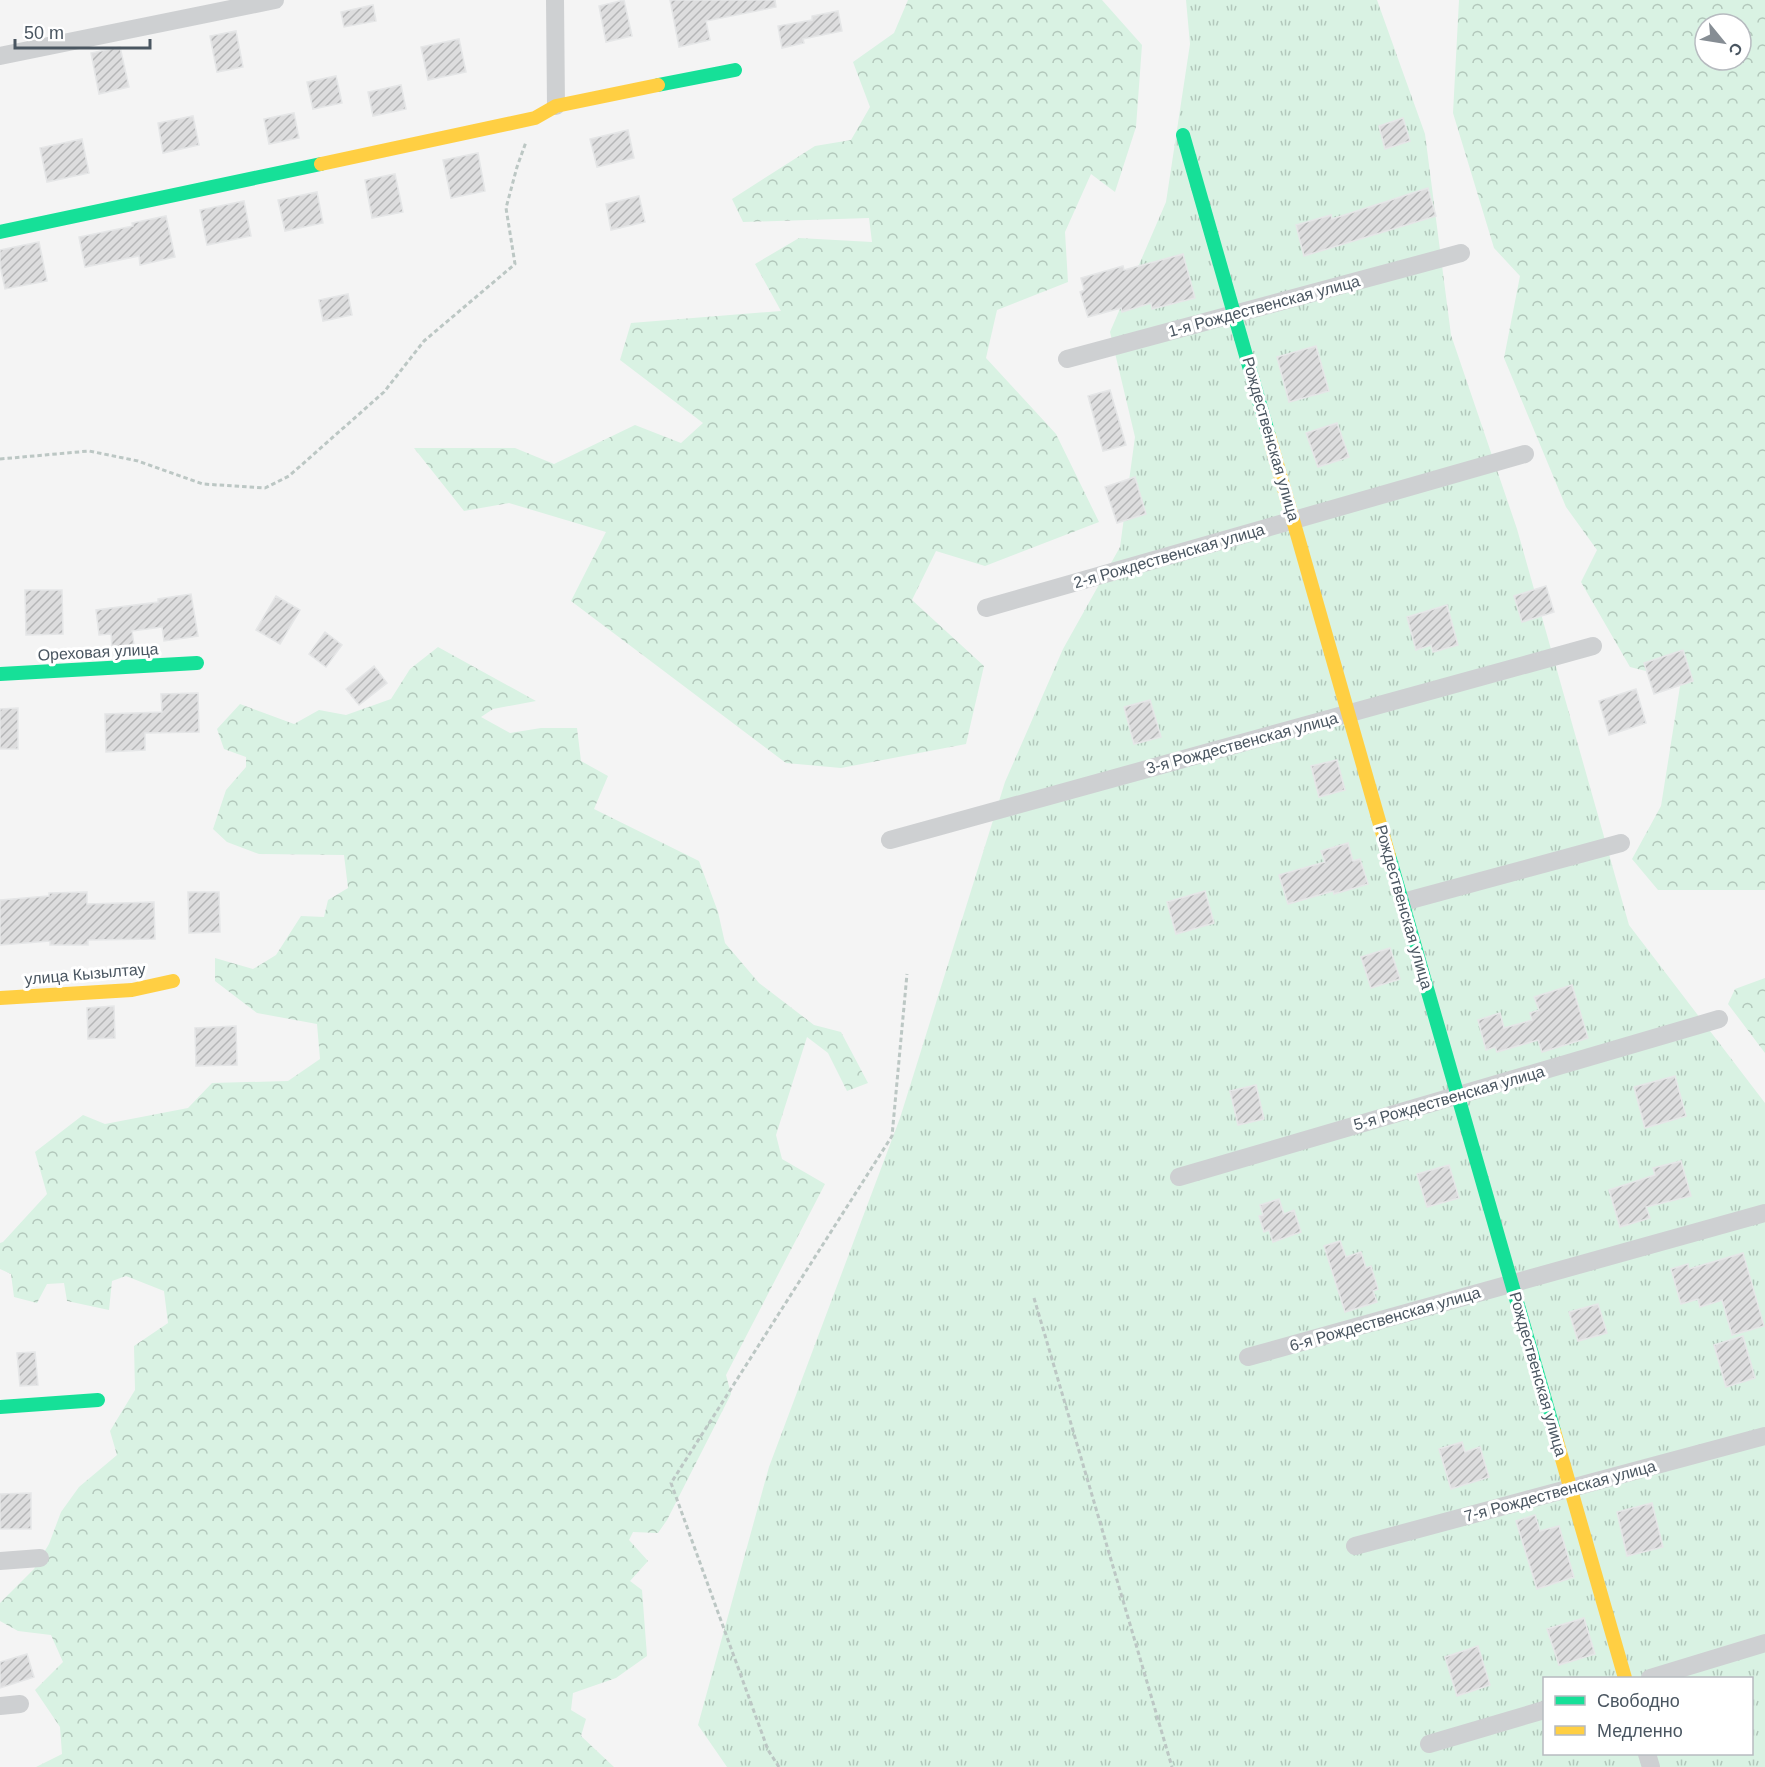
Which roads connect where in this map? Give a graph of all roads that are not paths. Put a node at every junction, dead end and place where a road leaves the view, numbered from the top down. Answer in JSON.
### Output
{"nodes":[{"id":1,"x":275,"y":0,"type":"edge"},
{"id":2,"x":555,"y":0,"type":"edge"},
{"id":3,"x":0,"y":56,"type":"edge"},
{"id":4,"x":735,"y":70,"type":"dead end"},
{"id":5,"x":556,"y":106,"type":"junction"},
{"id":6,"x":1183,"y":135,"type":"dead end"},
{"id":7,"x":0,"y":232,"type":"edge"},
{"id":8,"x":1461,"y":253,"type":"dead end"},
{"id":9,"x":1235,"y":314,"type":"junction"},
{"id":10,"x":1067,"y":359,"type":"dead end"},
{"id":11,"x":1525,"y":454,"type":"dead end"},
{"id":12,"x":1294,"y":520,"type":"junction"},
{"id":13,"x":986,"y":608,"type":"dead end"},
{"id":14,"x":1593,"y":646,"type":"dead end"},
{"id":15,"x":197,"y":663,"type":"dead end"},
{"id":16,"x":0,"y":674,"type":"edge"},
{"id":17,"x":1349,"y":714,"type":"junction"},
{"id":18,"x":890,"y":840,"type":"dead end"},
{"id":19,"x":1621,"y":843,"type":"dead end"},
{"id":20,"x":1403,"y":902,"type":"junction"},
{"id":21,"x":173,"y":981,"type":"dead end"},
{"id":22,"x":0,"y":998,"type":"edge"},
{"id":23,"x":1719,"y":1019,"type":"dead end"},
{"id":24,"x":1458,"y":1095,"type":"junction"},
{"id":25,"x":1179,"y":1177,"type":"dead end"},
{"id":26,"x":1765,"y":1213,"type":"edge"},
{"id":27,"x":1512,"y":1283,"type":"junction"},
{"id":28,"x":1248,"y":1357,"type":"dead end"},
{"id":29,"x":98,"y":1400,"type":"dead end"},
{"id":30,"x":0,"y":1407,"type":"edge"},
{"id":31,"x":1765,"y":1436,"type":"edge"},
{"id":32,"x":1571,"y":1488,"type":"junction"},
{"id":33,"x":1355,"y":1546,"type":"dead end"},
{"id":34,"x":40,"y":1558,"type":"dead end"},
{"id":35,"x":0,"y":1561,"type":"edge"},
{"id":36,"x":1765,"y":1643,"type":"edge"},
{"id":37,"x":1625,"y":1677,"type":"edge"},
{"id":38,"x":1653,"y":1677,"type":"edge"},
{"id":39,"x":20,"y":1704,"type":"dead end"},
{"id":40,"x":0,"y":1706,"type":"edge"},
{"id":41,"x":1543,"y":1711,"type":"edge"},
{"id":42,"x":1429,"y":1744,"type":"dead end"}],
"edges":[{"from":1,"to":3,"type":"street"},
{"from":2,"to":5,"type":"street"},
{"from":4,"to":5,"type":"street"},
{"from":5,"to":7,"type":"street"},
{"from":6,"to":9,"type":"street","name":"Рождественская улица"},
{"from":8,"to":9,"type":"street","name":"1-я Рождественская улица"},
{"from":9,"to":10,"type":"street","name":"1-я Рождественская улица"},
{"from":9,"to":12,"type":"street","name":"Рождественская улица"},
{"from":11,"to":12,"type":"street","name":"2-я Рождественская улица"},
{"from":12,"to":13,"type":"street","name":"2-я Рождественская улица"},
{"from":12,"to":17,"type":"street","name":"Рождественская улица"},
{"from":14,"to":17,"type":"street","name":"3-я Рождественская улица"},
{"from":15,"to":16,"type":"street","name":"Ореховая улица"},
{"from":17,"to":18,"type":"street","name":"3-я Рождественская улица"},
{"from":17,"to":20,"type":"street","name":"Рождественская улица"},
{"from":19,"to":20,"type":"street"},
{"from":20,"to":24,"type":"street","name":"Рождественская улица"},
{"from":21,"to":22,"type":"street","name":"улица Кызылтау"},
{"from":23,"to":24,"type":"street","name":"5-я Рождественская улица"},
{"from":24,"to":25,"type":"street","name":"5-я Рождественская улица"},
{"from":24,"to":27,"type":"street","name":"Рождественская улица"},
{"from":26,"to":27,"type":"street","name":"6-я Рождественская улица"},
{"from":27,"to":28,"type":"street","name":"6-я Рождественская улица"},
{"from":27,"to":32,"type":"street","name":"Рождественская улица"},
{"from":29,"to":30,"type":"street"},
{"from":31,"to":32,"type":"street","name":"7-я Рождественская улица"},
{"from":32,"to":33,"type":"street","name":"7-я Рождественская улица"},
{"from":32,"to":37,"type":"street","name":"Рождественская улица"},
{"from":34,"to":35,"type":"street"},
{"from":36,"to":38,"type":"street"},
{"from":39,"to":40,"type":"street"},
{"from":41,"to":42,"type":"street"}]}
